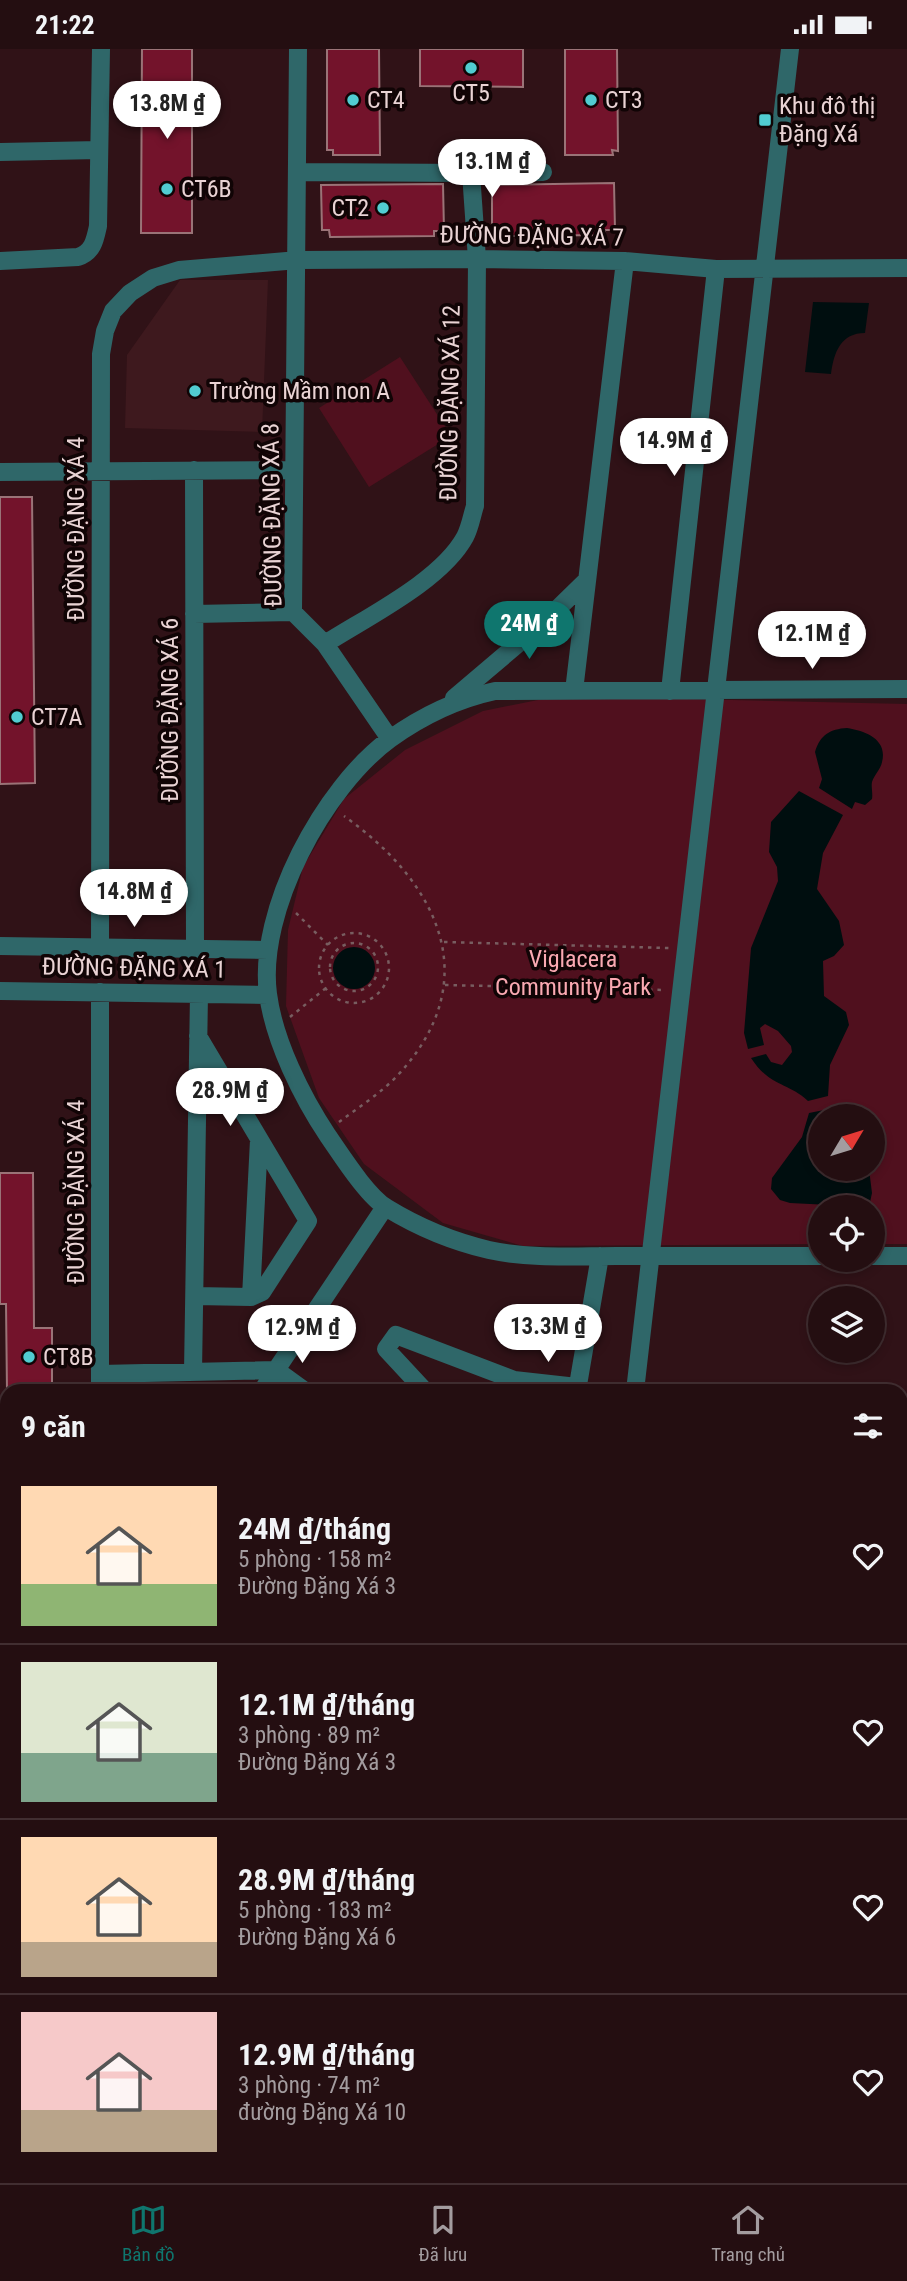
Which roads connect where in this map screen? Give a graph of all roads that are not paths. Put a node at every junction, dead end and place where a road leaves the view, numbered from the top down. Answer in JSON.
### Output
{"nodes":[{"id":1,"x":101,"y":49,"type":"edge"},
{"id":2,"x":298,"y":49,"type":"edge"},
{"id":3,"x":790,"y":49,"type":"edge"},
{"id":4,"x":99,"y":151,"type":"junction"},
{"id":5,"x":0,"y":152,"type":"edge"},
{"id":6,"x":297,"y":172,"type":"junction"},
{"id":7,"x":543,"y":172,"type":"dead end"},
{"id":8,"x":471,"y":173,"type":"junction"},
{"id":9,"x":477,"y":259,"type":"junction"},
{"id":10,"x":298,"y":260,"type":"junction"},
{"id":11,"x":0,"y":261,"type":"edge"},
{"id":12,"x":625,"y":261,"type":"junction"},
{"id":13,"x":907,"y":268,"type":"edge"},
{"id":14,"x":716,"y":269,"type":"junction"},
{"id":15,"x":764,"y":269,"type":"junction"},
{"id":16,"x":194,"y":470,"type":"junction"},
{"id":17,"x":294,"y":470,"type":"junction"},
{"id":18,"x":101,"y":471,"type":"junction"},
{"id":19,"x":0,"y":472,"type":"edge"},
{"id":20,"x":587,"y":580,"type":"junction"},
{"id":21,"x":293,"y":612,"type":"junction"},
{"id":22,"x":194,"y":614,"type":"junction"},
{"id":23,"x":325,"y":645,"type":"junction"},
{"id":24,"x":907,"y":689,"type":"edge"},
{"id":25,"x":716,"y":690,"type":"junction"},
{"id":26,"x":574,"y":691,"type":"junction"},
{"id":27,"x":670,"y":691,"type":"junction"},
{"id":28,"x":441,"y":709,"type":"junction"},
{"id":29,"x":390,"y":739,"type":"junction"},
{"id":30,"x":0,"y":946,"type":"edge"},
{"id":31,"x":100,"y":947,"type":"junction"},
{"id":32,"x":195,"y":949,"type":"junction"},
{"id":33,"x":268,"y":950,"type":"junction"},
{"id":34,"x":0,"y":991,"type":"edge"},
{"id":35,"x":100,"y":992,"type":"junction"},
{"id":36,"x":199,"y":993,"type":"junction"},
{"id":37,"x":268,"y":995,"type":"junction"},
{"id":38,"x":198,"y":1036,"type":"junction"},
{"id":39,"x":259,"y":1140,"type":"junction"},
{"id":40,"x":384,"y":1207,"type":"junction"},
{"id":41,"x":600,"y":1256,"type":"junction"},
{"id":42,"x":650,"y":1256,"type":"junction"},
{"id":43,"x":808,"y":1256,"type":"edge"},
{"id":44,"x":885,"y":1256,"type":"edge"},
{"id":45,"x":907,"y":1256,"type":"edge"},
{"id":46,"x":195,"y":1296,"type":"junction"},
{"id":47,"x":251,"y":1297,"type":"junction"},
{"id":48,"x":276,"y":1370,"type":"junction"},
{"id":49,"x":194,"y":1372,"type":"junction"},
{"id":50,"x":100,"y":1382,"type":"edge"},
{"id":51,"x":267,"y":1384,"type":"edge"},
{"id":52,"x":295,"y":1384,"type":"edge"},
{"id":53,"x":418,"y":1384,"type":"edge"},
{"id":54,"x":509,"y":1384,"type":"edge"},
{"id":55,"x":578,"y":1384,"type":"edge"},
{"id":56,"x":636,"y":1384,"type":"edge"}],
"edges":[{"from":1,"to":4,"type":"street"},
{"from":2,"to":6,"type":"street","name":"ĐƯỜNG ĐẶNG XÁ 8"},
{"from":3,"to":15,"type":"street"},
{"from":4,"to":5,"type":"street"},
{"from":4,"to":11,"type":"street"},
{"from":6,"to":8,"type":"street"},
{"from":6,"to":10,"type":"street","name":"ĐƯỜNG ĐẶNG XÁ 8"},
{"from":7,"to":8,"type":"street"},
{"from":8,"to":9,"type":"street","name":"ĐƯỜNG ĐẶNG XÁ 12"},
{"from":9,"to":10,"type":"street","name":"ĐƯỜNG ĐẶNG XÁ 7"},
{"from":9,"to":12,"type":"street","name":"ĐƯỜNG ĐẶNG XÁ 7"},
{"from":9,"to":23,"type":"street","name":"ĐƯỜNG ĐẶNG XÁ 12"},
{"from":10,"to":17,"type":"street","name":"ĐƯỜNG ĐẶNG XÁ 8"},
{"from":10,"to":18,"type":"street","name":"ĐƯỜNG ĐẶNG XÁ 4"},
{"from":12,"to":14,"type":"street","name":"ĐƯỜNG ĐẶNG XÁ 7"},
{"from":12,"to":20,"type":"street"},
{"from":13,"to":15,"type":"street","name":"ĐƯỜNG ĐẶNG XÁ 7"},
{"from":14,"to":15,"type":"street","name":"ĐƯỜNG ĐẶNG XÁ 7"},
{"from":14,"to":27,"type":"street"},
{"from":15,"to":25,"type":"street"},
{"from":16,"to":17,"type":"street"},
{"from":16,"to":18,"type":"street"},
{"from":16,"to":22,"type":"street","name":"ĐƯỜNG ĐẶNG XÁ 6"},
{"from":17,"to":21,"type":"street","name":"ĐƯỜNG ĐẶNG XÁ 8"},
{"from":18,"to":19,"type":"street"},
{"from":18,"to":31,"type":"street","name":"ĐƯỜNG ĐẶNG XÁ 4"},
{"from":20,"to":26,"type":"street"},
{"from":20,"to":28,"type":"street"},
{"from":21,"to":22,"type":"street"},
{"from":21,"to":23,"type":"street","name":"ĐƯỜNG ĐẶNG XÁ 8"},
{"from":22,"to":32,"type":"street","name":"ĐƯỜNG ĐẶNG XÁ 6"},
{"from":23,"to":29,"type":"street","name":"ĐƯỜNG ĐẶNG XÁ 8"},
{"from":24,"to":25,"type":"street"},
{"from":25,"to":27,"type":"street"},
{"from":25,"to":42,"type":"street"},
{"from":26,"to":27,"type":"street"},
{"from":26,"to":28,"type":"street"},
{"from":28,"to":29,"type":"street"},
{"from":29,"to":33,"type":"street"},
{"from":30,"to":31,"type":"street","name":"ĐƯỜNG ĐẶNG XÁ 1"},
{"from":31,"to":32,"type":"street","name":"ĐƯỜNG ĐẶNG XÁ 1"},
{"from":32,"to":33,"type":"street","name":"ĐƯỜNG ĐẶNG XÁ 1"},
{"from":33,"to":37,"type":"street"},
{"from":34,"to":35,"type":"street","name":"ĐƯỜNG ĐẶNG XÁ 1"},
{"from":35,"to":36,"type":"street","name":"ĐƯỜNG ĐẶNG XÁ 1"},
{"from":35,"to":50,"type":"street","name":"ĐƯỜNG ĐẶNG XÁ 4"},
{"from":36,"to":37,"type":"street","name":"ĐƯỜNG ĐẶNG XÁ 1"},
{"from":36,"to":38,"type":"street"},
{"from":37,"to":40,"type":"street"},
{"from":38,"to":39,"type":"street"},
{"from":38,"to":46,"type":"street"},
{"from":39,"to":47,"type":"street"},
{"from":39,"to":47,"type":"street"},
{"from":40,"to":41,"type":"street"},
{"from":40,"to":48,"type":"street"},
{"from":41,"to":42,"type":"street"},
{"from":41,"to":55,"type":"street"},
{"from":42,"to":43,"type":"street"},
{"from":42,"to":56,"type":"street"},
{"from":44,"to":45,"type":"street"},
{"from":46,"to":47,"type":"street"},
{"from":46,"to":49,"type":"street"},
{"from":48,"to":49,"type":"street"},
{"from":48,"to":51,"type":"street"},
{"from":48,"to":52,"type":"street"},
{"from":49,"to":50,"type":"street"},
{"from":53,"to":54,"type":"street"}]}
